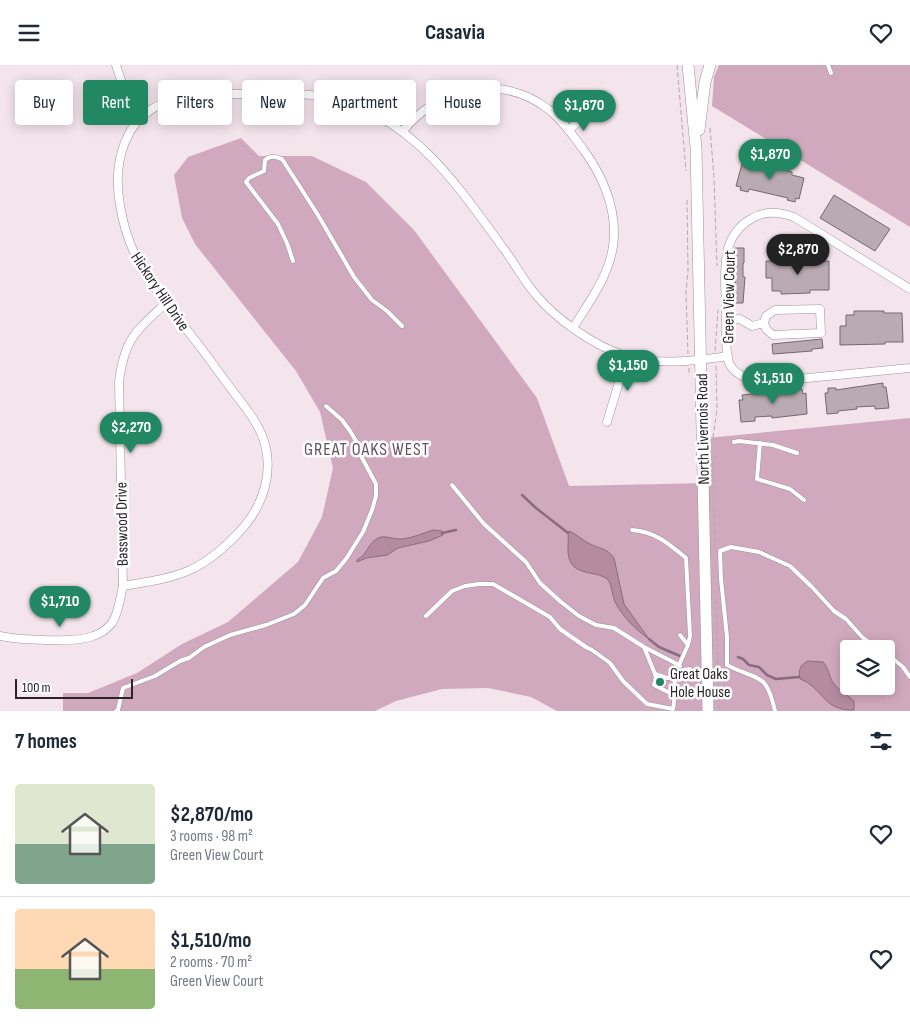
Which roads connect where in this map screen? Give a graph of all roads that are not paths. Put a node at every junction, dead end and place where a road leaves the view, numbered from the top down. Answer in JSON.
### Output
{"nodes":[{"id":1,"x":116,"y":65,"type":"edge"},
{"id":2,"x":688,"y":65,"type":"edge"},
{"id":3,"x":695,"y":65,"type":"edge"},
{"id":4,"x":710,"y":65,"type":"edge"},
{"id":5,"x":828,"y":65,"type":"edge"},
{"id":6,"x":830,"y":73,"type":"dead end"},
{"id":7,"x":121,"y":80,"type":"edge"},
{"id":8,"x":607,"y":95,"type":"dead end"},
{"id":9,"x":148,"y":111,"type":"edge"},
{"id":10,"x":701,"y":111,"type":"junction"},
{"id":11,"x":136,"y":125,"type":"edge"},
{"id":12,"x":568,"y":130,"type":"junction"},
{"id":13,"x":403,"y":131,"type":"junction"},
{"id":14,"x":696,"y":148,"type":"junction"},
{"id":15,"x":293,"y":261,"type":"dead end"},
{"id":16,"x":910,"y":289,"type":"edge"},
{"id":17,"x":166,"y":303,"type":"junction"},
{"id":18,"x":726,"y":320,"type":"junction"},
{"id":19,"x":764,"y":323,"type":"junction"},
{"id":20,"x":402,"y":326,"type":"dead end"},
{"id":21,"x":574,"y":328,"type":"junction"},
{"id":22,"x":627,"y":356,"type":"junction"},
{"id":23,"x":728,"y":356,"type":"junction"},
{"id":24,"x":694,"y":361,"type":"junction"},
{"id":25,"x":910,"y":368,"type":"edge"},
{"id":26,"x":326,"y":406,"type":"dead end"},
{"id":27,"x":607,"y":422,"type":"dead end"},
{"id":28,"x":734,"y":442,"type":"dead end"},
{"id":29,"x":760,"y":443,"type":"junction"},
{"id":30,"x":798,"y":453,"type":"dead end"},
{"id":31,"x":452,"y":485,"type":"dead end"},
{"id":32,"x":804,"y":500,"type":"dead end"},
{"id":33,"x":632,"y":530,"type":"dead end"},
{"id":34,"x":122,"y":586,"type":"junction"},
{"id":35,"x":426,"y":617,"type":"dead end"},
{"id":36,"x":680,"y":635,"type":"dead end"},
{"id":37,"x":0,"y":636,"type":"edge"},
{"id":38,"x":866,"y":640,"type":"edge"},
{"id":39,"x":688,"y":645,"type":"junction"},
{"id":40,"x":644,"y":647,"type":"junction"},
{"id":41,"x":895,"y":660,"type":"edge"},
{"id":42,"x":679,"y":665,"type":"junction"},
{"id":43,"x":690,"y":669,"type":"dead end"},
{"id":44,"x":683,"y":670,"type":"junction"},
{"id":45,"x":655,"y":674,"type":"junction"},
{"id":46,"x":910,"y":677,"type":"edge"},
{"id":47,"x":668,"y":678,"type":"junction"},
{"id":48,"x":676,"y":679,"type":"junction"},
{"id":49,"x":663,"y":689,"type":"junction"},
{"id":50,"x":674,"y":695,"type":"junction"},
{"id":51,"x":116,"y":711,"type":"edge"},
{"id":52,"x":708,"y":711,"type":"edge"},
{"id":53,"x":775,"y":711,"type":"edge"}],
"edges":[{"from":1,"to":7,"type":"street"},
{"from":2,"to":14,"type":"main road","name":"North Livernois Road"},
{"from":3,"to":10,"type":"main road","name":"North Livernois Road"},
{"from":4,"to":10,"type":"main road"},
{"from":5,"to":6,"type":"lane"},
{"from":8,"to":12,"type":"street"},
{"from":9,"to":13,"type":"street","name":"Hickory Hill Drive"},
{"from":10,"to":14,"type":"main road","name":"North Livernois Road"},
{"from":11,"to":17,"type":"street","name":"Hickory Hill Drive"},
{"from":12,"to":13,"type":"street"},
{"from":12,"to":21,"type":"street"},
{"from":13,"to":21,"type":"street","name":"Hickory Hill Drive"},
{"from":14,"to":24,"type":"main road","name":"North Livernois Road"},
{"from":15,"to":20,"type":"lane"},
{"from":16,"to":18,"type":"street","name":"Green View Court"},
{"from":17,"to":34,"type":"street","name":"Basswood Drive"},
{"from":17,"to":34,"type":"street","name":"Hickory Hill Drive"},
{"from":18,"to":19,"type":"street"},
{"from":18,"to":23,"type":"street","name":"Green View Court"},
{"from":19,"to":19,"type":"street"},
{"from":21,"to":22,"type":"street","name":"Hickory Hill Drive"},
{"from":22,"to":24,"type":"street","name":"Hickory Hill Drive"},
{"from":22,"to":27,"type":"street"},
{"from":23,"to":24,"type":"street","name":"Green View Court"},
{"from":23,"to":25,"type":"street","name":"Green View Court"},
{"from":24,"to":52,"type":"main road","name":"North Livernois Road"},
{"from":26,"to":51,"type":"lane"},
{"from":28,"to":29,"type":"lane"},
{"from":29,"to":30,"type":"lane"},
{"from":29,"to":32,"type":"lane"},
{"from":31,"to":40,"type":"lane"},
{"from":33,"to":39,"type":"lane"},
{"from":34,"to":37,"type":"street","name":"Basswood Drive"},
{"from":35,"to":50,"type":"lane"},
{"from":36,"to":39,"type":"lane"},
{"from":38,"to":53,"type":"lane"},
{"from":39,"to":42,"type":"lane"},
{"from":40,"to":42,"type":"lane"},
{"from":40,"to":45,"type":"lane"},
{"from":41,"to":46,"type":"lane"},
{"from":42,"to":44,"type":"lane"},
{"from":43,"to":44,"type":"lane"},
{"from":44,"to":48,"type":"lane"},
{"from":45,"to":47,"type":"lane"},
{"from":45,"to":49,"type":"lane"},
{"from":47,"to":48,"type":"lane"},
{"from":47,"to":49,"type":"lane"},
{"from":48,"to":50,"type":"lane"},
{"from":49,"to":50,"type":"lane"}]}
